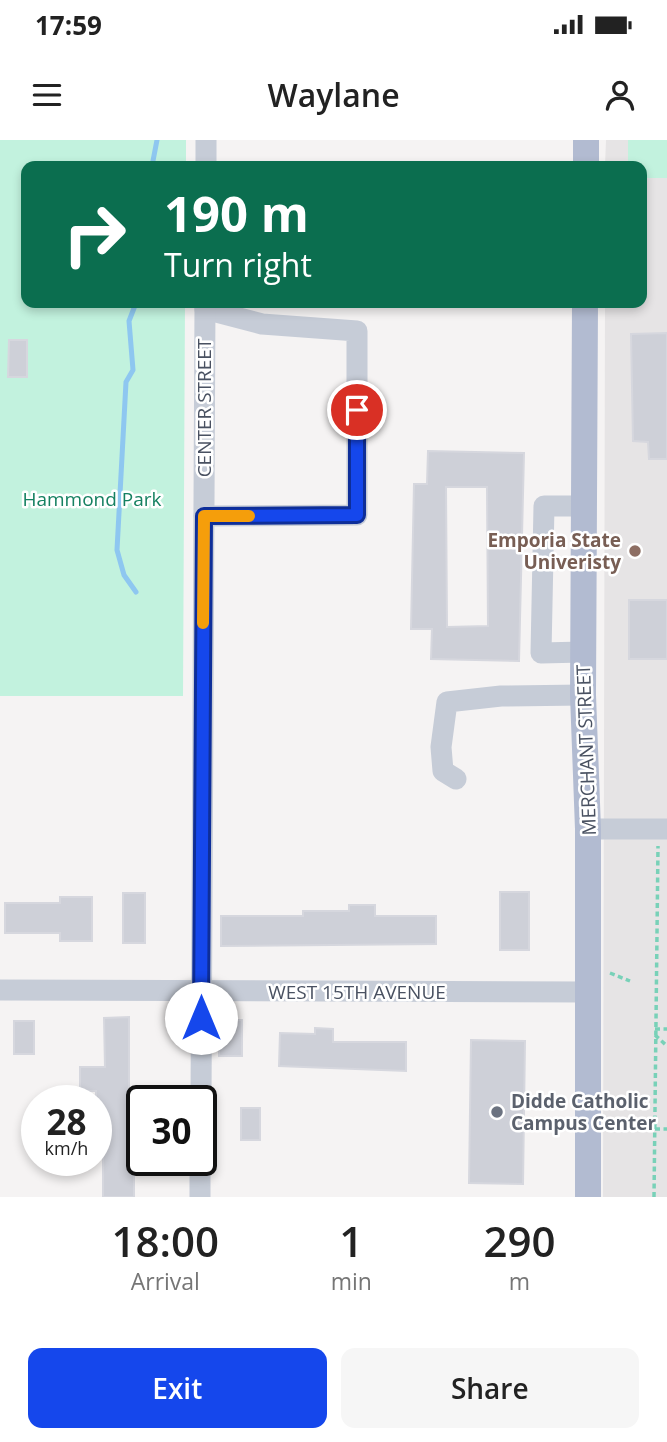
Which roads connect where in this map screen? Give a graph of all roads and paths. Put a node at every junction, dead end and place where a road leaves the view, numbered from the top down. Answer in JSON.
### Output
{"nodes":[{"id":1,"x":206,"y":140,"type":"edge"},
{"id":2,"x":586,"y":140,"type":"edge"},
{"id":3,"x":206,"y":161,"type":"edge"},
{"id":4,"x":586,"y":161,"type":"edge"},
{"id":5,"x":205,"y":308,"type":"edge"},
{"id":6,"x":211,"y":308,"type":"edge"},
{"id":7,"x":585,"y":308,"type":"edge"},
{"id":8,"x":584,"y":506,"type":"junction"},
{"id":9,"x":204,"y":516,"type":"junction"},
{"id":10,"x":583,"y":652,"type":"junction"},
{"id":11,"x":583,"y":695,"type":"junction"},
{"id":12,"x":456,"y":779,"type":"dead end"},
{"id":13,"x":588,"y":829,"type":"junction"},
{"id":14,"x":662,"y":838,"type":"edge"},
{"id":15,"x":630,"y":981,"type":"dead end"},
{"id":16,"x":596,"y":982,"type":"junction"},
{"id":17,"x":0,"y":989,"type":"edge"},
{"id":18,"x":201,"y":991,"type":"junction"},
{"id":19,"x":655,"y":1029,"type":"junction"},
{"id":20,"x":667,"y":1029,"type":"edge"},
{"id":21,"x":655,"y":1035,"type":"junction"},
{"id":22,"x":667,"y":1046,"type":"edge"},
{"id":23,"x":201,"y":1085,"type":"edge"},
{"id":24,"x":654,"y":1129,"type":"junction"},
{"id":25,"x":667,"y":1129,"type":"edge"},
{"id":26,"x":200,"y":1176,"type":"edge"},
{"id":27,"x":200,"y":1197,"type":"edge"},
{"id":28,"x":588,"y":1197,"type":"edge"},
{"id":29,"x":654,"y":1197,"type":"edge"}],
"edges":[{"from":1,"to":3,"type":"street"},
{"from":2,"to":4,"type":"main road"},
{"from":5,"to":9,"type":"street","name":"CENTER STREET"},
{"from":6,"to":9,"type":"street"},
{"from":7,"to":8,"type":"main road","name":"MERCHANT STREET"},
{"from":8,"to":10,"type":"main road","name":"MERCHANT STREET"},
{"from":8,"to":10,"type":"street"},
{"from":9,"to":18,"type":"street","name":"CENTER STREET"},
{"from":10,"to":11,"type":"main road","name":"MERCHANT STREET"},
{"from":11,"to":12,"type":"street"},
{"from":11,"to":13,"type":"main road","name":"MERCHANT STREET"},
{"from":13,"to":14,"type":"street"},
{"from":13,"to":16,"type":"main road","name":"MERCHANT STREET"},
{"from":14,"to":19,"type":"path"},
{"from":15,"to":16,"type":"path"},
{"from":16,"to":18,"type":"street","name":"WEST 15TH AVENUE"},
{"from":16,"to":28,"type":"main road","name":"MERCHANT STREET"},
{"from":17,"to":18,"type":"street","name":"WEST 15TH AVENUE"},
{"from":18,"to":23,"type":"street","name":"CENTER STREET"},
{"from":19,"to":20,"type":"path"},
{"from":19,"to":21,"type":"path"},
{"from":21,"to":22,"type":"path"},
{"from":21,"to":24,"type":"path"},
{"from":24,"to":25,"type":"path"},
{"from":24,"to":29,"type":"path"},
{"from":26,"to":27,"type":"street"}]}
